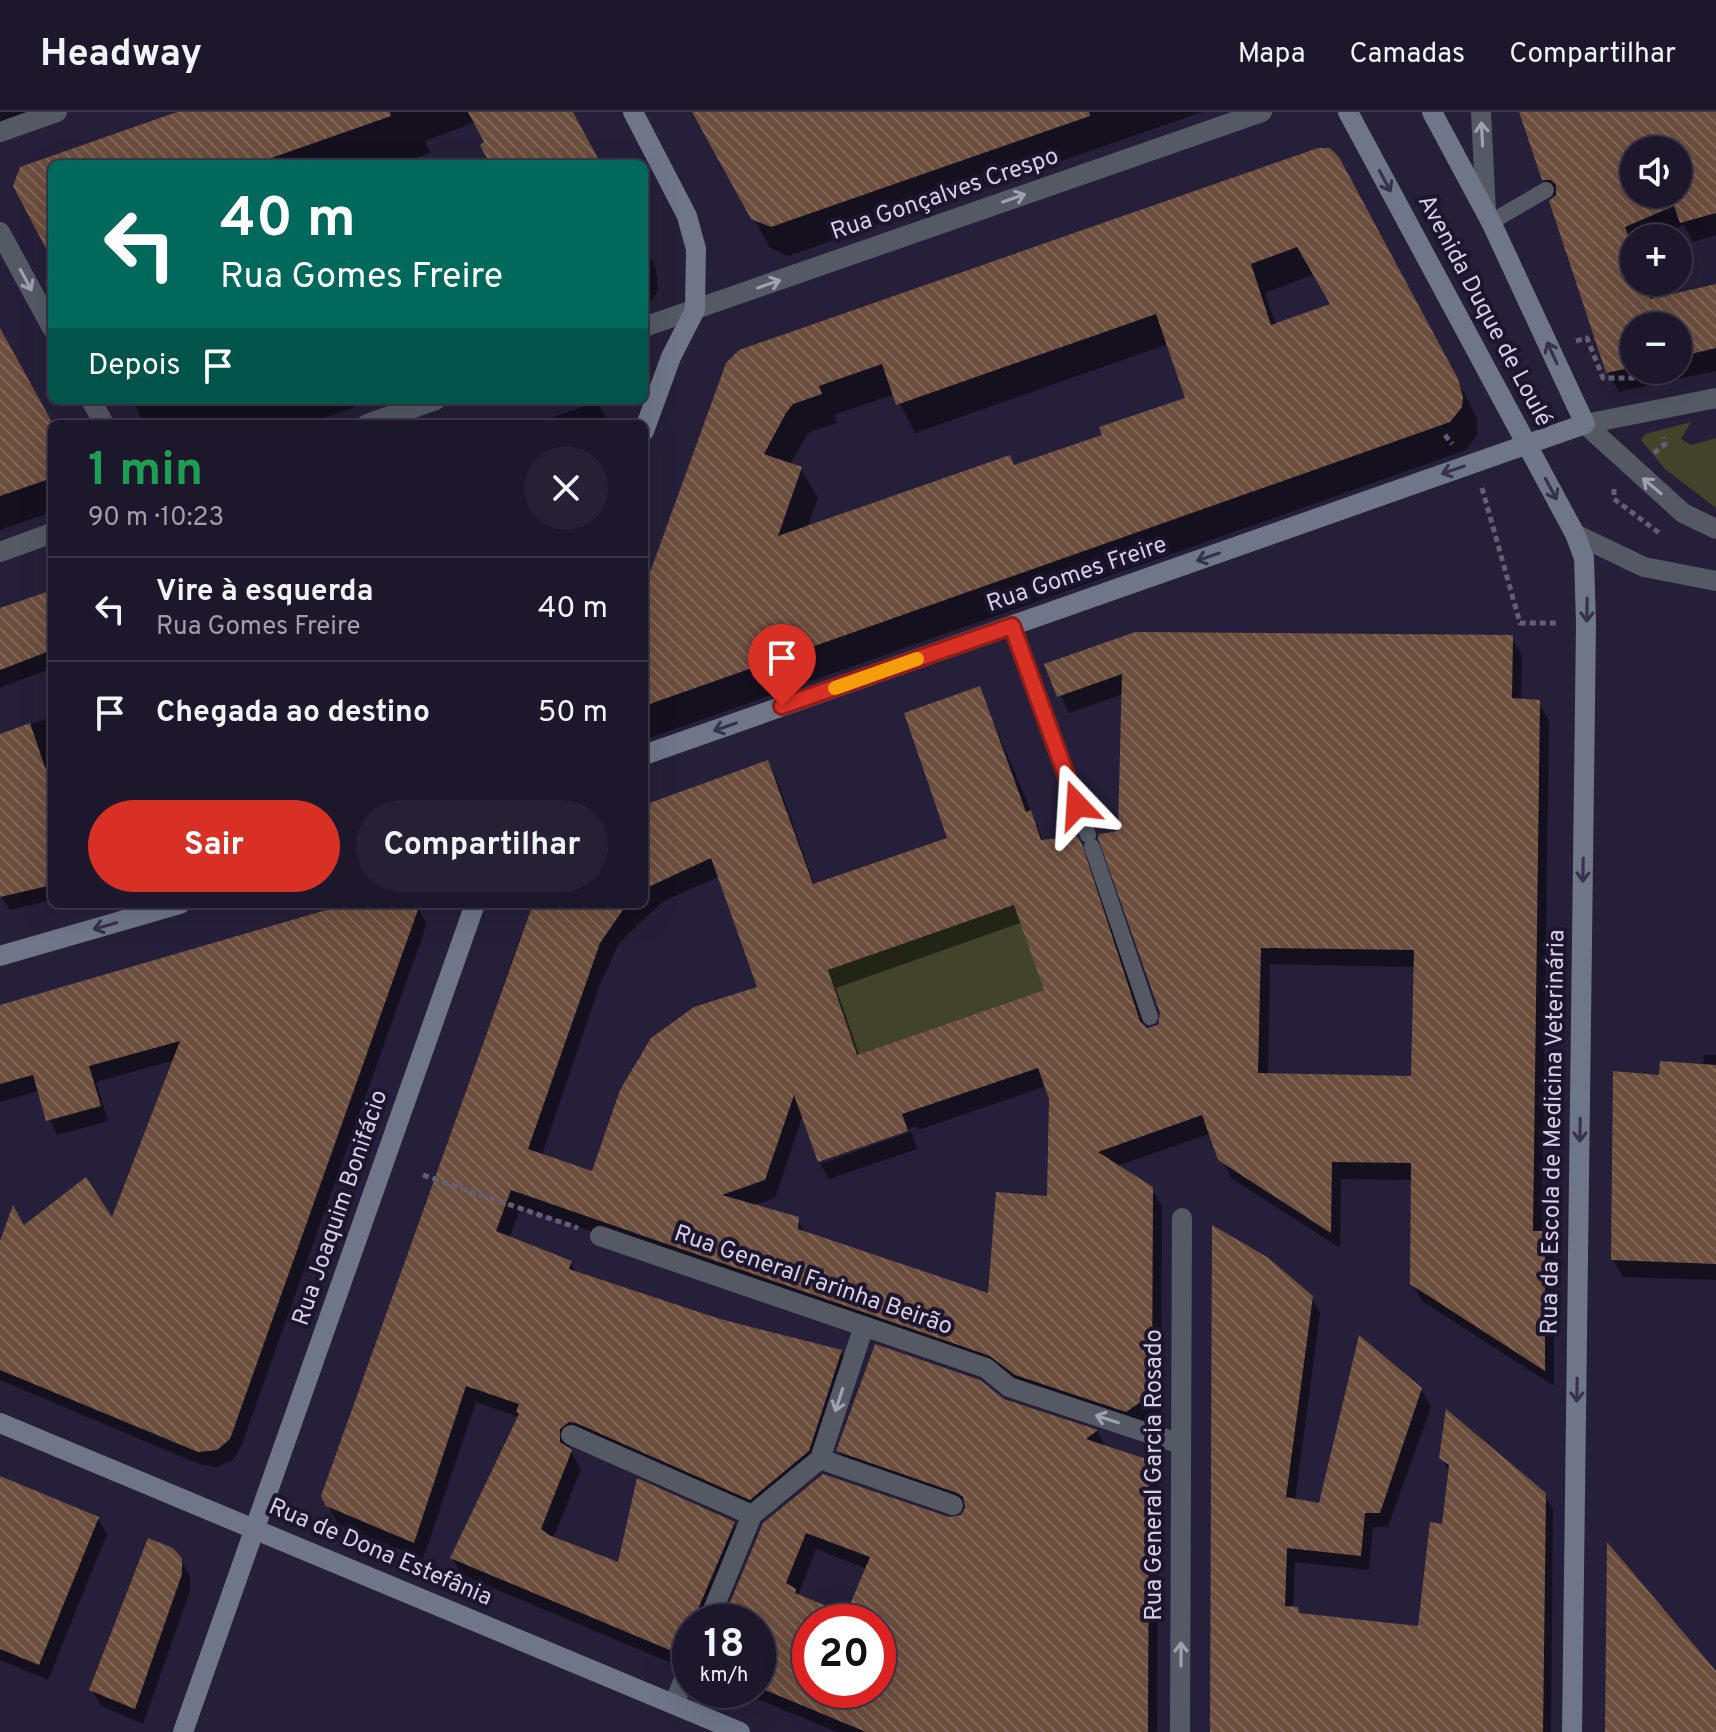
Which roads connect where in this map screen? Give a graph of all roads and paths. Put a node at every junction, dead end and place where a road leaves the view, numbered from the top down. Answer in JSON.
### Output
{"nodes":[{"id":1,"x":57,"y":112,"type":"edge"},
{"id":2,"x":633,"y":112,"type":"edge"},
{"id":3,"x":1262,"y":112,"type":"edge"},
{"id":4,"x":1348,"y":112,"type":"edge"},
{"id":5,"x":1432,"y":112,"type":"edge"},
{"id":6,"x":1481,"y":112,"type":"edge"},
{"id":7,"x":0,"y":132,"type":"edge"},
{"id":8,"x":1546,"y":190,"type":"dead end"},
{"id":9,"x":1488,"y":217,"type":"junction"},
{"id":10,"x":0,"y":232,"type":"edge"},
{"id":11,"x":695,"y":310,"type":"junction"},
{"id":12,"x":48,"y":321,"type":"edge"},
{"id":13,"x":648,"y":326,"type":"edge"},
{"id":14,"x":1587,"y":338,"type":"dead end"},
{"id":15,"x":1620,"y":378,"type":"edge"},
{"id":16,"x":1716,"y":398,"type":"edge"},
{"id":17,"x":424,"y":404,"type":"edge"},
{"id":18,"x":378,"y":420,"type":"edge"},
{"id":19,"x":648,"y":420,"type":"edge"},
{"id":20,"x":1585,"y":424,"type":"junction"},
{"id":21,"x":1445,"y":435,"type":"dead end"},
{"id":22,"x":1526,"y":444,"type":"junction"},
{"id":23,"x":1467,"y":466,"type":"junction"},
{"id":24,"x":1614,"y":499,"type":"dead end"},
{"id":25,"x":1716,"y":529,"type":"edge"},
{"id":26,"x":48,"y":534,"type":"edge"},
{"id":27,"x":1575,"y":534,"type":"junction"},
{"id":28,"x":1670,"y":540,"type":"dead end"},
{"id":29,"x":0,"y":552,"type":"edge"},
{"id":30,"x":1716,"y":581,"type":"edge"},
{"id":31,"x":1586,"y":624,"type":"junction"},
{"id":32,"x":1012,"y":626,"type":"junction"},
{"id":33,"x":648,"y":754,"type":"edge"},
{"id":34,"x":166,"y":908,"type":"edge"},
{"id":35,"x":474,"y":908,"type":"edge"},
{"id":36,"x":0,"y":956,"type":"edge"},
{"id":37,"x":1150,"y":1017,"type":"dead end"},
{"id":38,"x":423,"y":1175,"type":"dead end"},
{"id":39,"x":1182,"y":1218,"type":"dead end"},
{"id":40,"x":600,"y":1236,"type":"joint"},
{"id":41,"x":864,"y":1326,"type":"junction"},
{"id":42,"x":0,"y":1423,"type":"edge"},
{"id":43,"x":571,"y":1435,"type":"dead end"},
{"id":44,"x":1181,"y":1444,"type":"junction"},
{"id":45,"x":820,"y":1459,"type":"junction"},
{"id":46,"x":953,"y":1505,"type":"dead end"},
{"id":47,"x":752,"y":1515,"type":"junction"},
{"id":48,"x":254,"y":1529,"type":"junction"},
{"id":49,"x":715,"y":1604,"type":"edge"},
{"id":50,"x":672,"y":1703,"type":"edge"},
{"id":51,"x":683,"y":1708,"type":"edge"},
{"id":52,"x":183,"y":1732,"type":"edge"},
{"id":53,"x":740,"y":1732,"type":"edge"},
{"id":54,"x":1180,"y":1732,"type":"edge"},
{"id":55,"x":1572,"y":1732,"type":"edge"}],
"edges":[{"from":1,"to":7,"type":"street"},
{"from":2,"to":11,"type":"street"},
{"from":11,"to":3,"type":"street","name":"Rua Gonçalves Crespo","one_way":true},
{"from":4,"to":22,"type":"street","name":"Avenida Duque de Loulé","one_way":true},
{"from":5,"to":9,"type":"street","name":"Avenida Duque de Loulé"},
{"from":9,"to":6,"type":"street","name":"Avenida Duque de Loulé","one_way":true},
{"from":8,"to":9,"type":"lane"},
{"from":20,"to":9,"type":"street","name":"Avenida Duque de Loulé","one_way":true},
{"from":10,"to":12,"type":"street","one_way":true},
{"from":11,"to":13,"type":"street","name":"Rua Gonçalves Crespo"},
{"from":11,"to":19,"type":"street"},
{"from":14,"to":15,"type":"path"},
{"from":16,"to":20,"type":"street"},
{"from":17,"to":18,"type":"street"},
{"from":20,"to":22,"type":"street","name":"Rua Gomes Freire"},
{"from":25,"to":20,"type":"street","one_way":true},
{"from":21,"to":23,"type":"path"},
{"from":22,"to":23,"type":"street","name":"Rua Gomes Freire"},
{"from":22,"to":27,"type":"street","name":"Avenida Duque de Loulé","one_way":true},
{"from":23,"to":31,"type":"path"},
{"from":23,"to":32,"type":"street","name":"Rua Gomes Freire","one_way":true},
{"from":24,"to":28,"type":"path"},
{"from":26,"to":29,"type":"street"},
{"from":27,"to":30,"type":"street"},
{"from":27,"to":31,"type":"street","name":"Rua da Escola de Medicina Veterinária","one_way":true},
{"from":31,"to":55,"type":"street","name":"Rua da Escola de Medicina Veterinária","one_way":true},
{"from":32,"to":33,"type":"street","name":"Rua Gomes Freire","one_way":true},
{"from":32,"to":37,"type":"lane"},
{"from":34,"to":36,"type":"street","one_way":true},
{"from":35,"to":48,"type":"street","name":"Rua Joaquim Bonifácio"},
{"from":38,"to":40,"type":"path"},
{"from":39,"to":44,"type":"street","name":"Rua General Garcia Rosado"},
{"from":40,"to":41,"type":"street","name":"Rua General Farinha Beirão"},
{"from":44,"to":41,"type":"street","name":"Rua General Farinha Beirão","one_way":true},
{"from":41,"to":45,"type":"street","one_way":true},
{"from":42,"to":48,"type":"street","name":"Rua de Dona Estefânia"},
{"from":43,"to":47,"type":"street"},
{"from":54,"to":44,"type":"street","name":"Rua General Garcia Rosado","one_way":true},
{"from":45,"to":46,"type":"street"},
{"from":45,"to":47,"type":"street"},
{"from":47,"to":49,"type":"street"},
{"from":48,"to":50,"type":"street","name":"Rua de Dona Estefânia"},
{"from":48,"to":52,"type":"street","name":"Rua Joaquim Bonifácio"},
{"from":51,"to":53,"type":"street","name":"Rua de Dona Estefânia"}]}
